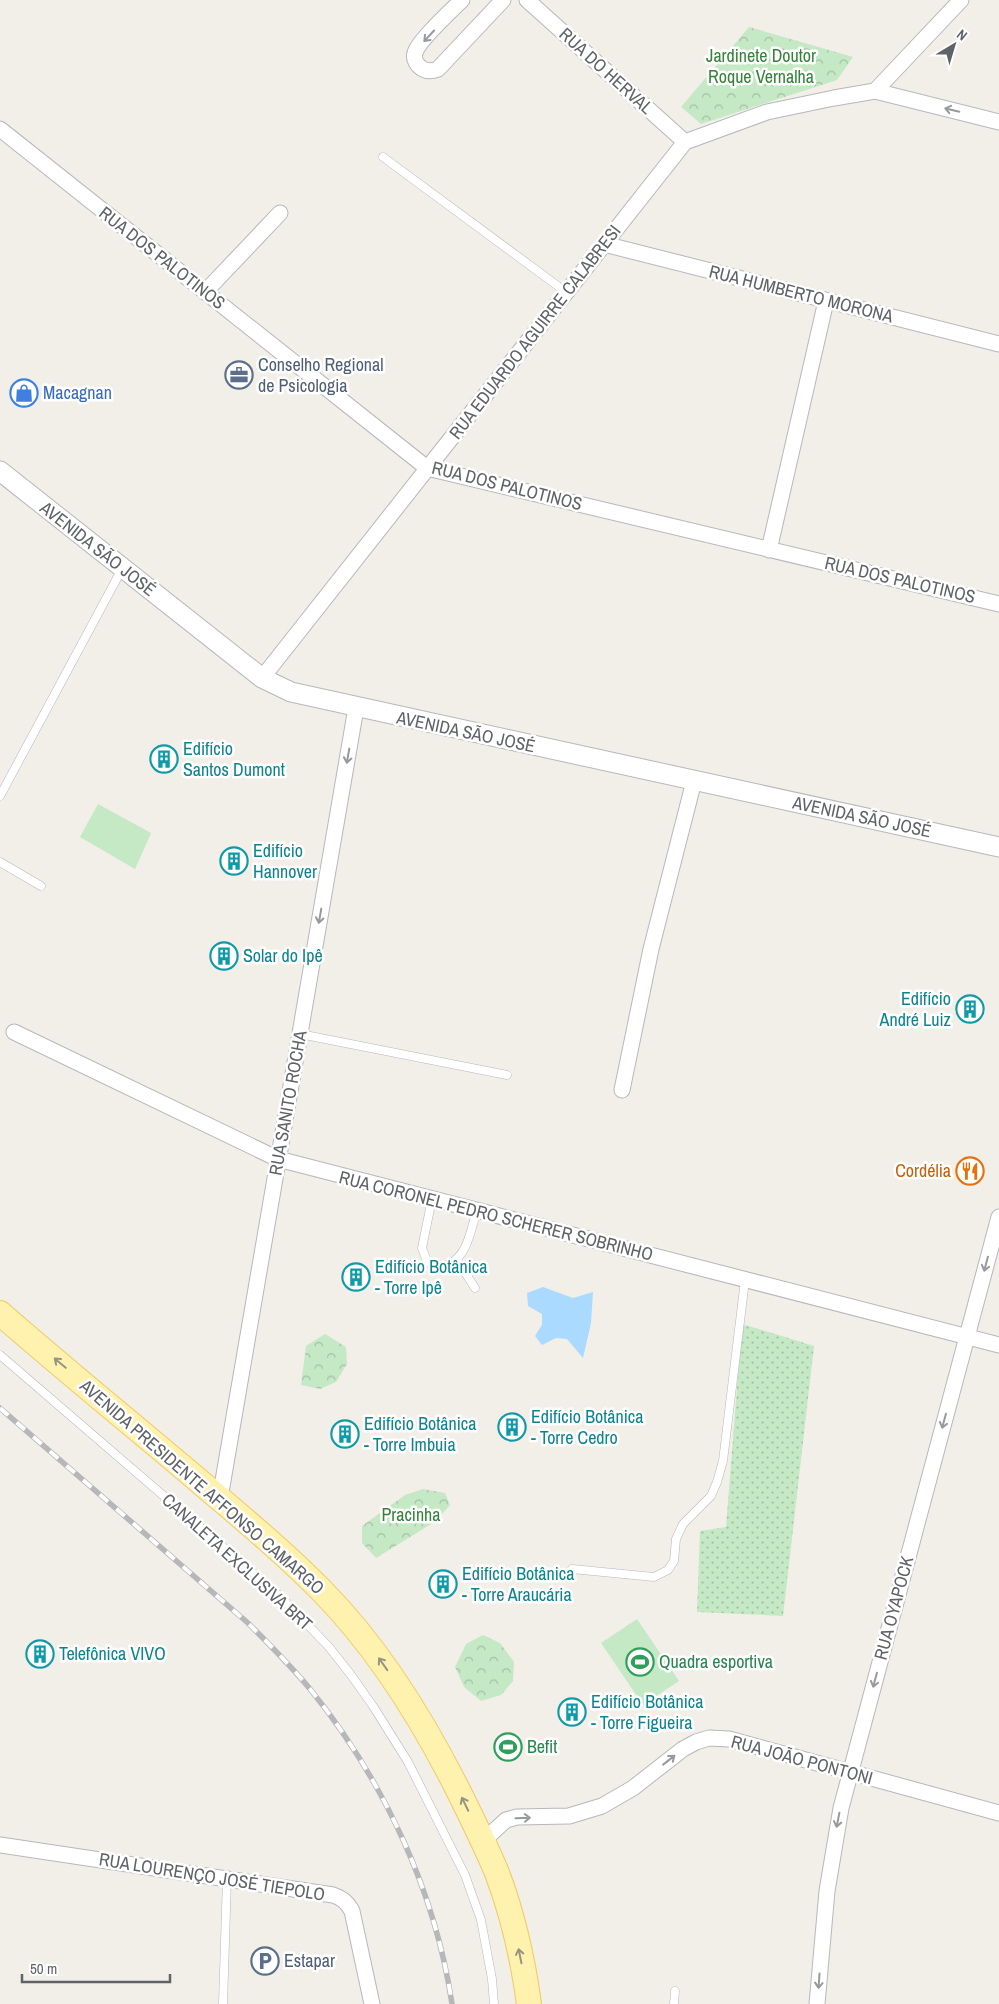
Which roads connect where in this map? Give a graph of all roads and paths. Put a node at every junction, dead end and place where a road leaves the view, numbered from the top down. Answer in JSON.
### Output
{"nodes":[{"id":1,"x":462,"y":0,"type":"edge"},
{"id":2,"x":502,"y":0,"type":"edge"},
{"id":3,"x":526,"y":0,"type":"edge"},
{"id":4,"x":961,"y":0,"type":"edge"},
{"id":5,"x":875,"y":91,"type":"junction"},
{"id":6,"x":999,"y":122,"type":"edge"},
{"id":7,"x":0,"y":129,"type":"edge"},
{"id":8,"x":685,"y":142,"type":"junction"},
{"id":9,"x":383,"y":157,"type":"dead end"},
{"id":10,"x":280,"y":213,"type":"dead end"},
{"id":11,"x":604,"y":244,"type":"junction"},
{"id":12,"x":205,"y":292,"type":"junction"},
{"id":13,"x":566,"y":292,"type":"junction"},
{"id":14,"x":826,"y":301,"type":"junction"},
{"id":15,"x":999,"y":344,"type":"edge"},
{"id":16,"x":427,"y":468,"type":"junction"},
{"id":17,"x":0,"y":471,"type":"edge"},
{"id":18,"x":769,"y":550,"type":"junction"},
{"id":19,"x":122,"y":569,"type":"junction"},
{"id":20,"x":999,"y":604,"type":"edge"},
{"id":21,"x":262,"y":678,"type":"junction"},
{"id":22,"x":356,"y":708,"type":"junction"},
{"id":23,"x":694,"y":781,"type":"junction"},
{"id":24,"x":0,"y":796,"type":"edge"},
{"id":25,"x":999,"y":847,"type":"edge"},
{"id":26,"x":0,"y":862,"type":"edge"},
{"id":27,"x":41,"y":886,"type":"dead end"},
{"id":28,"x":14,"y":1032,"type":"dead end"},
{"id":29,"x":300,"y":1034,"type":"junction"},
{"id":30,"x":507,"y":1076,"type":"dead end"},
{"id":31,"x":622,"y":1090,"type":"dead end"},
{"id":32,"x":278,"y":1159,"type":"junction"},
{"id":33,"x":432,"y":1199,"type":"junction"},
{"id":34,"x":477,"y":1210,"type":"junction"},
{"id":35,"x":999,"y":1217,"type":"edge"},
{"id":36,"x":457,"y":1260,"type":"junction"},
{"id":37,"x":744,"y":1280,"type":"junction"},
{"id":38,"x":475,"y":1288,"type":"dead end"},
{"id":39,"x":0,"y":1312,"type":"edge"},
{"id":40,"x":967,"y":1337,"type":"junction"},
{"id":41,"x":999,"y":1345,"type":"edge"},
{"id":42,"x":0,"y":1355,"type":"edge"},
{"id":43,"x":220,"y":1498,"type":"junction"},
{"id":44,"x":572,"y":1569,"type":"dead end"},
{"id":45,"x":850,"y":1773,"type":"junction"},
{"id":46,"x":999,"y":1813,"type":"edge"},
{"id":47,"x":483,"y":1841,"type":"junction"},
{"id":48,"x":0,"y":1845,"type":"edge"},
{"id":49,"x":227,"y":1879,"type":"junction"},
{"id":50,"x":675,"y":1991,"type":"dead end"},
{"id":51,"x":223,"y":2004,"type":"edge"},
{"id":52,"x":372,"y":2004,"type":"edge"},
{"id":53,"x":494,"y":2004,"type":"edge"},
{"id":54,"x":529,"y":2004,"type":"edge"},
{"id":55,"x":674,"y":2004,"type":"edge"},
{"id":56,"x":817,"y":2004,"type":"edge"}],
"edges":[{"from":1,"to":2,"type":"street","one_way":true},
{"from":3,"to":8,"type":"street","name":"RUA DO HERVAL"},
{"from":4,"to":5,"type":"street"},
{"from":6,"to":5,"type":"street","one_way":true},
{"from":5,"to":8,"type":"street"},
{"from":7,"to":12,"type":"street","name":"RUA DOS PALOTINOS"},
{"from":8,"to":11,"type":"street","name":"RUA EDUARDO AGUIRRE CALABRESI"},
{"from":9,"to":13,"type":"lane"},
{"from":10,"to":12,"type":"street"},
{"from":11,"to":13,"type":"street","name":"RUA EDUARDO AGUIRRE CALABRESI"},
{"from":11,"to":14,"type":"street","name":"RUA HUMBERTO MORONA"},
{"from":12,"to":16,"type":"street","name":"RUA DOS PALOTINOS"},
{"from":13,"to":16,"type":"street","name":"RUA EDUARDO AGUIRRE CALABRESI"},
{"from":14,"to":15,"type":"street","name":"RUA HUMBERTO MORONA"},
{"from":14,"to":18,"type":"street"},
{"from":16,"to":18,"type":"street","name":"RUA DOS PALOTINOS"},
{"from":16,"to":21,"type":"street","name":"RUA EDUARDO AGUIRRE CALABRESI"},
{"from":17,"to":19,"type":"street","name":"AVENIDA SÃO JOSÉ"},
{"from":18,"to":20,"type":"street","name":"RUA DOS PALOTINOS"},
{"from":19,"to":21,"type":"street","name":"AVENIDA SÃO JOSÉ"},
{"from":19,"to":24,"type":"lane"},
{"from":21,"to":22,"type":"street","name":"AVENIDA SÃO JOSÉ"},
{"from":22,"to":23,"type":"street","name":"AVENIDA SÃO JOSÉ"},
{"from":22,"to":29,"type":"street","name":"RUA SANITO ROCHA","one_way":true},
{"from":23,"to":25,"type":"street","name":"AVENIDA SÃO JOSÉ"},
{"from":23,"to":31,"type":"street"},
{"from":26,"to":27,"type":"lane"},
{"from":28,"to":32,"type":"street","name":"RUA CORONEL PEDRO SCHERER SOBRINHO"},
{"from":29,"to":30,"type":"lane"},
{"from":29,"to":32,"type":"street","name":"RUA SANITO ROCHA"},
{"from":32,"to":33,"type":"street","name":"RUA CORONEL PEDRO SCHERER SOBRINHO"},
{"from":32,"to":43,"type":"street","name":"RUA SANITO ROCHA"},
{"from":33,"to":34,"type":"street","name":"RUA CORONEL PEDRO SCHERER SOBRINHO"},
{"from":33,"to":36,"type":"lane"},
{"from":34,"to":36,"type":"lane"},
{"from":34,"to":37,"type":"street","name":"RUA CORONEL PEDRO SCHERER SOBRINHO"},
{"from":35,"to":40,"type":"street","name":"RUA OYAPOCK","one_way":true},
{"from":36,"to":38,"type":"lane"},
{"from":37,"to":40,"type":"street","name":"RUA CORONEL PEDRO SCHERER SOBRINHO"},
{"from":37,"to":44,"type":"lane"},
{"from":43,"to":39,"type":"main road","name":"AVENIDA PRESIDENTE AFFONSO CAMARGO","one_way":true},
{"from":40,"to":41,"type":"street","name":"RUA CORONEL PEDRO SCHERER SOBRINHO"},
{"from":40,"to":45,"type":"street","name":"RUA OYAPOCK","one_way":true},
{"from":42,"to":53,"type":"lane","name":"CANALETA EXCLUSIVA BRT"},
{"from":47,"to":43,"type":"main road","name":"AVENIDA PRESIDENTE AFFONSO CAMARGO","one_way":true},
{"from":45,"to":46,"type":"street","name":"RUA JOÃO PONTONI"},
{"from":47,"to":45,"type":"street","name":"RUA JOÃO PONTONI","one_way":true},
{"from":45,"to":56,"type":"street","name":"RUA OYAPOCK","one_way":true},
{"from":54,"to":47,"type":"main road","name":"AVENIDA PRESIDENTE AFFONSO CAMARGO","one_way":true},
{"from":48,"to":49,"type":"street","name":"RUA LOURENÇO JOSÉ TIEPOLO"},
{"from":49,"to":51,"type":"lane"},
{"from":49,"to":52,"type":"street","name":"RUA LOURENÇO JOSÉ TIEPOLO"},
{"from":50,"to":55,"type":"lane"}]}
